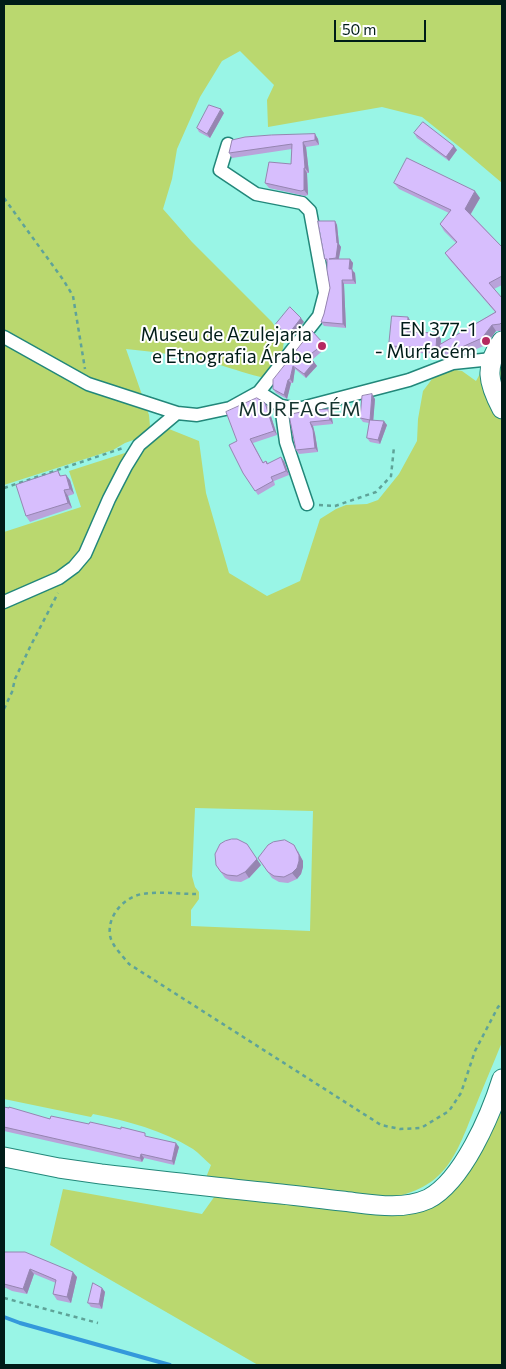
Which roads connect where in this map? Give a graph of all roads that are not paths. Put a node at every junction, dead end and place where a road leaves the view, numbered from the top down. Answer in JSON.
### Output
{"nodes":[{"id":1,"x":228,"y":144,"type":"dead end"},
{"id":2,"x":4,"y":337,"type":"edge"},
{"id":3,"x":502,"y":341,"type":"edge"},
{"id":4,"x":492,"y":359,"type":"junction"},
{"id":5,"x":260,"y":392,"type":"junction"},
{"id":6,"x":281,"y":406,"type":"junction"},
{"id":7,"x":502,"y":409,"type":"edge"},
{"id":8,"x":177,"y":413,"type":"junction"},
{"id":9,"x":307,"y":504,"type":"road end"},
{"id":10,"x":4,"y":602,"type":"edge"},
{"id":11,"x":502,"y":1079,"type":"edge"},
{"id":12,"x":4,"y":1157,"type":"edge"}],
"edges":[{"from":1,"to":5,"type":"street"},
{"from":2,"to":8,"type":"street"},
{"from":3,"to":4,"type":"main road"},
{"from":4,"to":6,"type":"street"},
{"from":4,"to":7,"type":"main road"},
{"from":5,"to":6,"type":"street"},
{"from":5,"to":8,"type":"street"},
{"from":6,"to":9,"type":"street"},
{"from":8,"to":10,"type":"street"},
{"from":11,"to":12,"type":"main road"}]}
